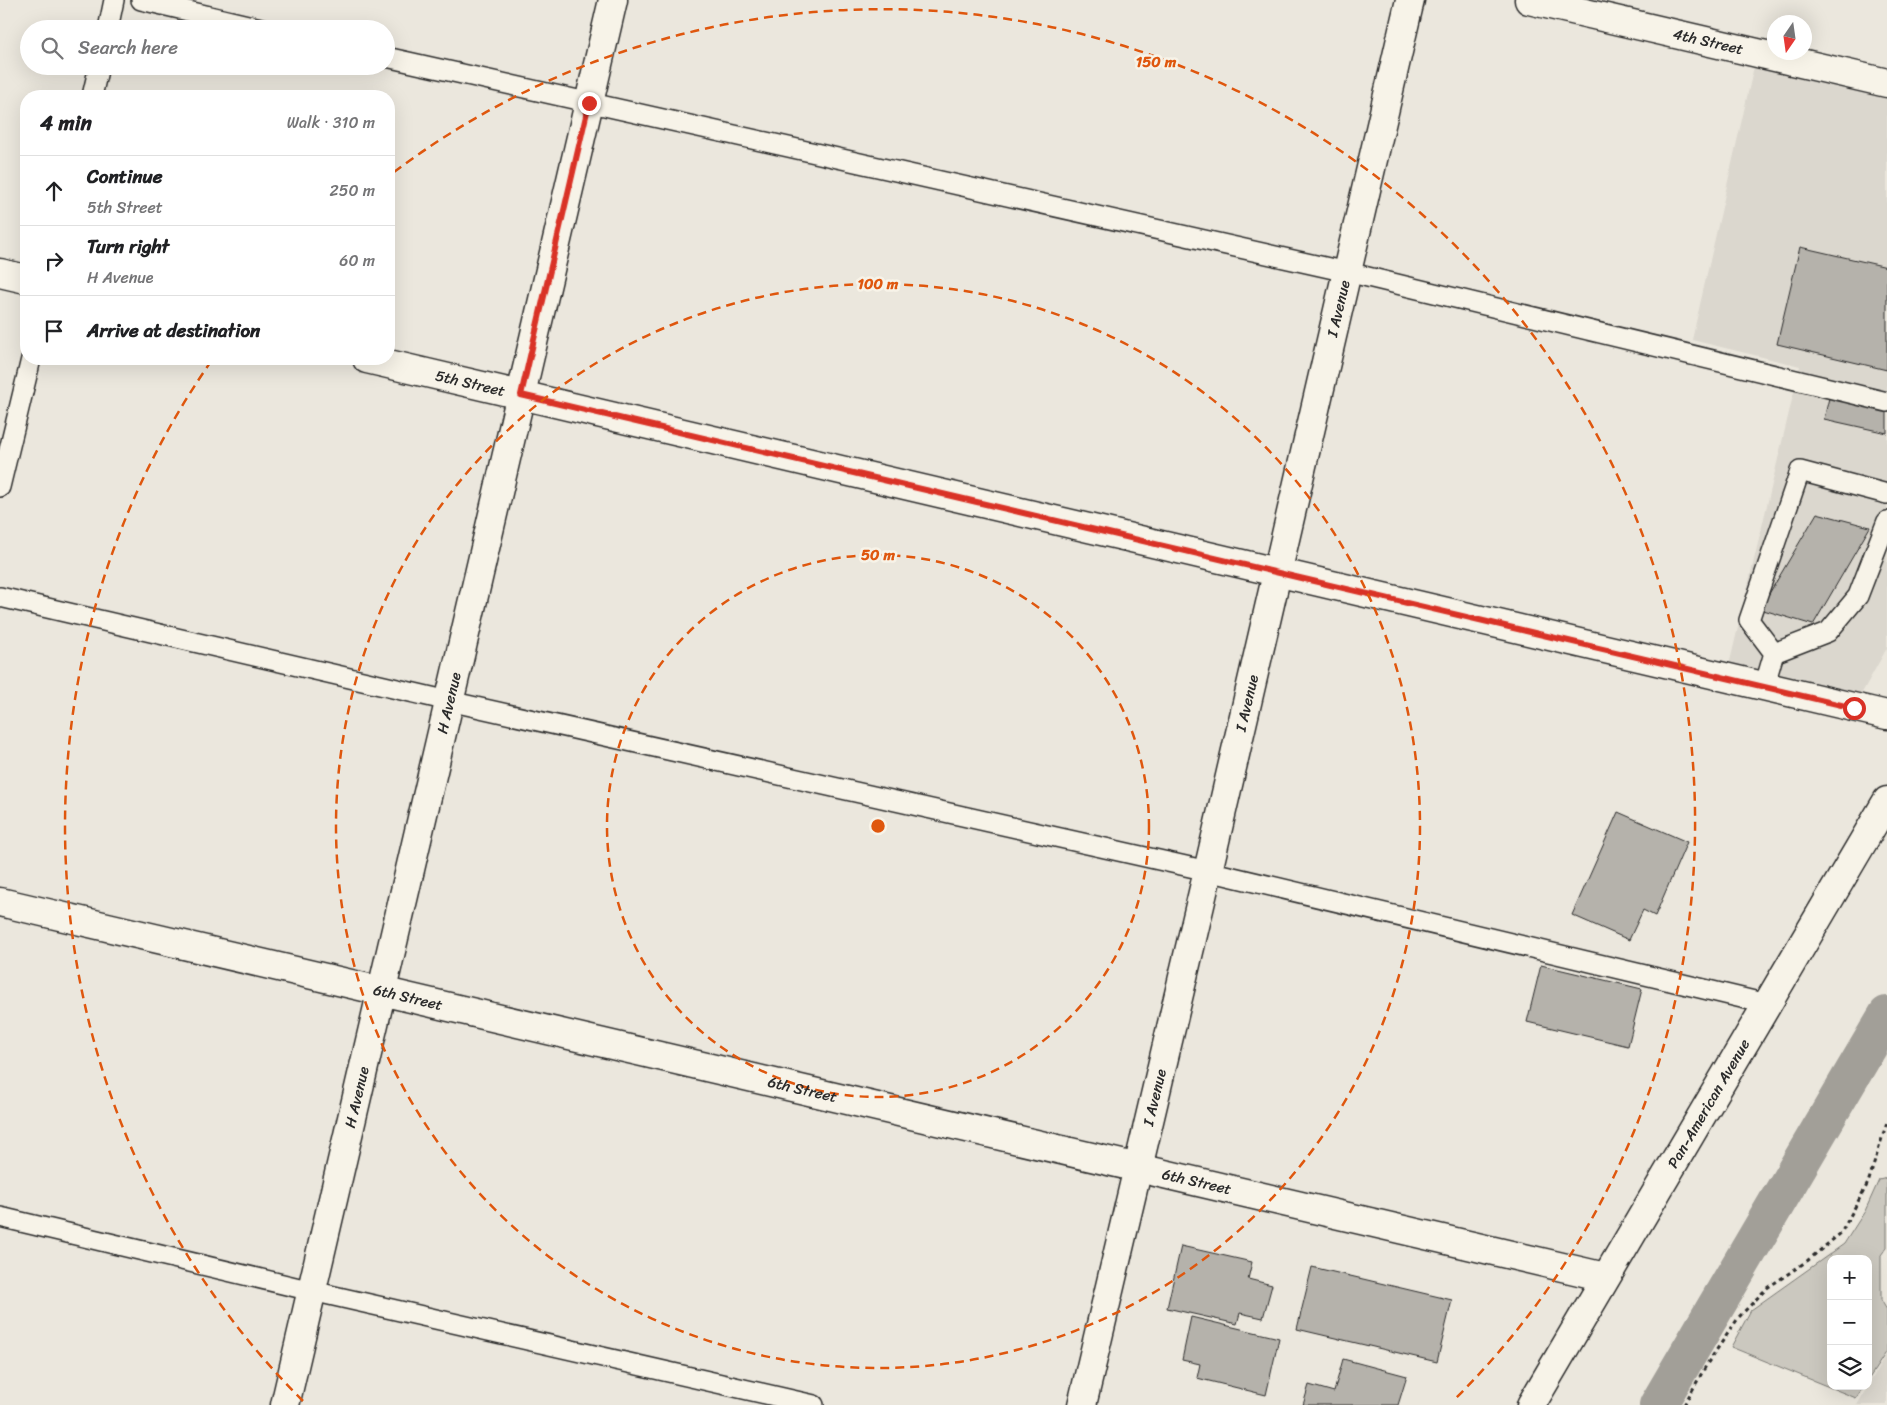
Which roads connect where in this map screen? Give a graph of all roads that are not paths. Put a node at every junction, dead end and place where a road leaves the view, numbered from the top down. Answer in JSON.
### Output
{"nodes":[{"id":1,"x":114,"y":0,"type":"edge"},
{"id":2,"x":141,"y":0,"type":"edge"},
{"id":3,"x":613,"y":0,"type":"edge"},
{"id":4,"x":1410,"y":0,"type":"edge"},
{"id":5,"x":1529,"y":0,"type":"edge"},
{"id":6,"x":110,"y":20,"type":"edge"},
{"id":7,"x":227,"y":20,"type":"edge"},
{"id":8,"x":395,"y":59,"type":"edge"},
{"id":9,"x":97,"y":75,"type":"edge"},
{"id":10,"x":1887,"y":83,"type":"edge"},
{"id":11,"x":93,"y":90,"type":"edge"},
{"id":12,"x":589,"y":103,"type":"junction"},
{"id":13,"x":0,"y":272,"type":"edge"},
{"id":14,"x":1347,"y":272,"type":"junction"},
{"id":15,"x":20,"y":277,"type":"edge"},
{"id":16,"x":30,"y":365,"type":"edge"},
{"id":17,"x":393,"y":365,"type":"edge"},
{"id":18,"x":521,"y":395,"type":"junction"},
{"id":19,"x":1887,"y":402,"type":"edge"},
{"id":20,"x":0,"y":487,"type":"edge"},
{"id":21,"x":1887,"y":494,"type":"edge"},
{"id":22,"x":1887,"y":521,"type":"edge"},
{"id":23,"x":1278,"y":572,"type":"junction"},
{"id":24,"x":0,"y":597,"type":"edge"},
{"id":25,"x":1774,"y":653,"type":"junction"},
{"id":26,"x":1764,"y":687,"type":"junction"},
{"id":27,"x":449,"y":701,"type":"junction"},
{"id":28,"x":1887,"y":715,"type":"edge"},
{"id":29,"x":1887,"y":801,"type":"edge"},
{"id":30,"x":1208,"y":870,"type":"junction"},
{"id":31,"x":0,"y":902,"type":"edge"},
{"id":32,"x":382,"y":991,"type":"junction"},
{"id":33,"x":1766,"y":1004,"type":"junction"},
{"id":34,"x":1139,"y":1168,"type":"junction"},
{"id":35,"x":0,"y":1217,"type":"edge"},
{"id":36,"x":1605,"y":1277,"type":"junction"},
{"id":37,"x":312,"y":1291,"type":"junction"},
{"id":38,"x":285,"y":1405,"type":"edge"},
{"id":39,"x":814,"y":1405,"type":"edge"},
{"id":40,"x":1082,"y":1405,"type":"edge"},
{"id":41,"x":1531,"y":1405,"type":"edge"}],
"edges":[{"from":1,"to":6,"type":"lane"},
{"from":2,"to":7,"type":"lane"},
{"from":3,"to":12,"type":"street","name":"H Avenue"},
{"from":4,"to":14,"type":"street","name":"I Avenue"},
{"from":5,"to":10,"type":"street","name":"4th Street"},
{"from":8,"to":12,"type":"lane"},
{"from":9,"to":11,"type":"lane"},
{"from":12,"to":14,"type":"lane"},
{"from":12,"to":18,"type":"street","name":"H Avenue"},
{"from":13,"to":15,"type":"street"},
{"from":14,"to":19,"type":"lane"},
{"from":14,"to":23,"type":"street","name":"I Avenue"},
{"from":16,"to":20,"type":"lane"},
{"from":17,"to":18,"type":"street","name":"5th Street"},
{"from":18,"to":23,"type":"street","name":"5th Street"},
{"from":18,"to":27,"type":"street","name":"H Avenue"},
{"from":21,"to":25,"type":"lane"},
{"from":22,"to":25,"type":"lane"},
{"from":23,"to":26,"type":"street","name":"5th Street"},
{"from":23,"to":30,"type":"street","name":"I Avenue"},
{"from":24,"to":27,"type":"lane"},
{"from":25,"to":26,"type":"lane"},
{"from":26,"to":28,"type":"street","name":"5th Street"},
{"from":27,"to":30,"type":"lane"},
{"from":27,"to":32,"type":"street","name":"H Avenue"},
{"from":29,"to":33,"type":"street","name":"Pan-American Avenue"},
{"from":30,"to":33,"type":"lane"},
{"from":30,"to":34,"type":"street","name":"I Avenue"},
{"from":31,"to":32,"type":"street","name":"6th Street"},
{"from":32,"to":34,"type":"street","name":"6th Street"},
{"from":32,"to":37,"type":"street","name":"H Avenue"},
{"from":33,"to":36,"type":"street","name":"Pan-American Avenue"},
{"from":34,"to":36,"type":"street","name":"6th Street"},
{"from":34,"to":40,"type":"street","name":"I Avenue"},
{"from":35,"to":37,"type":"lane"},
{"from":36,"to":41,"type":"street","name":"Pan-American Avenue"},
{"from":37,"to":38,"type":"street","name":"H Avenue"},
{"from":37,"to":39,"type":"lane"}]}
